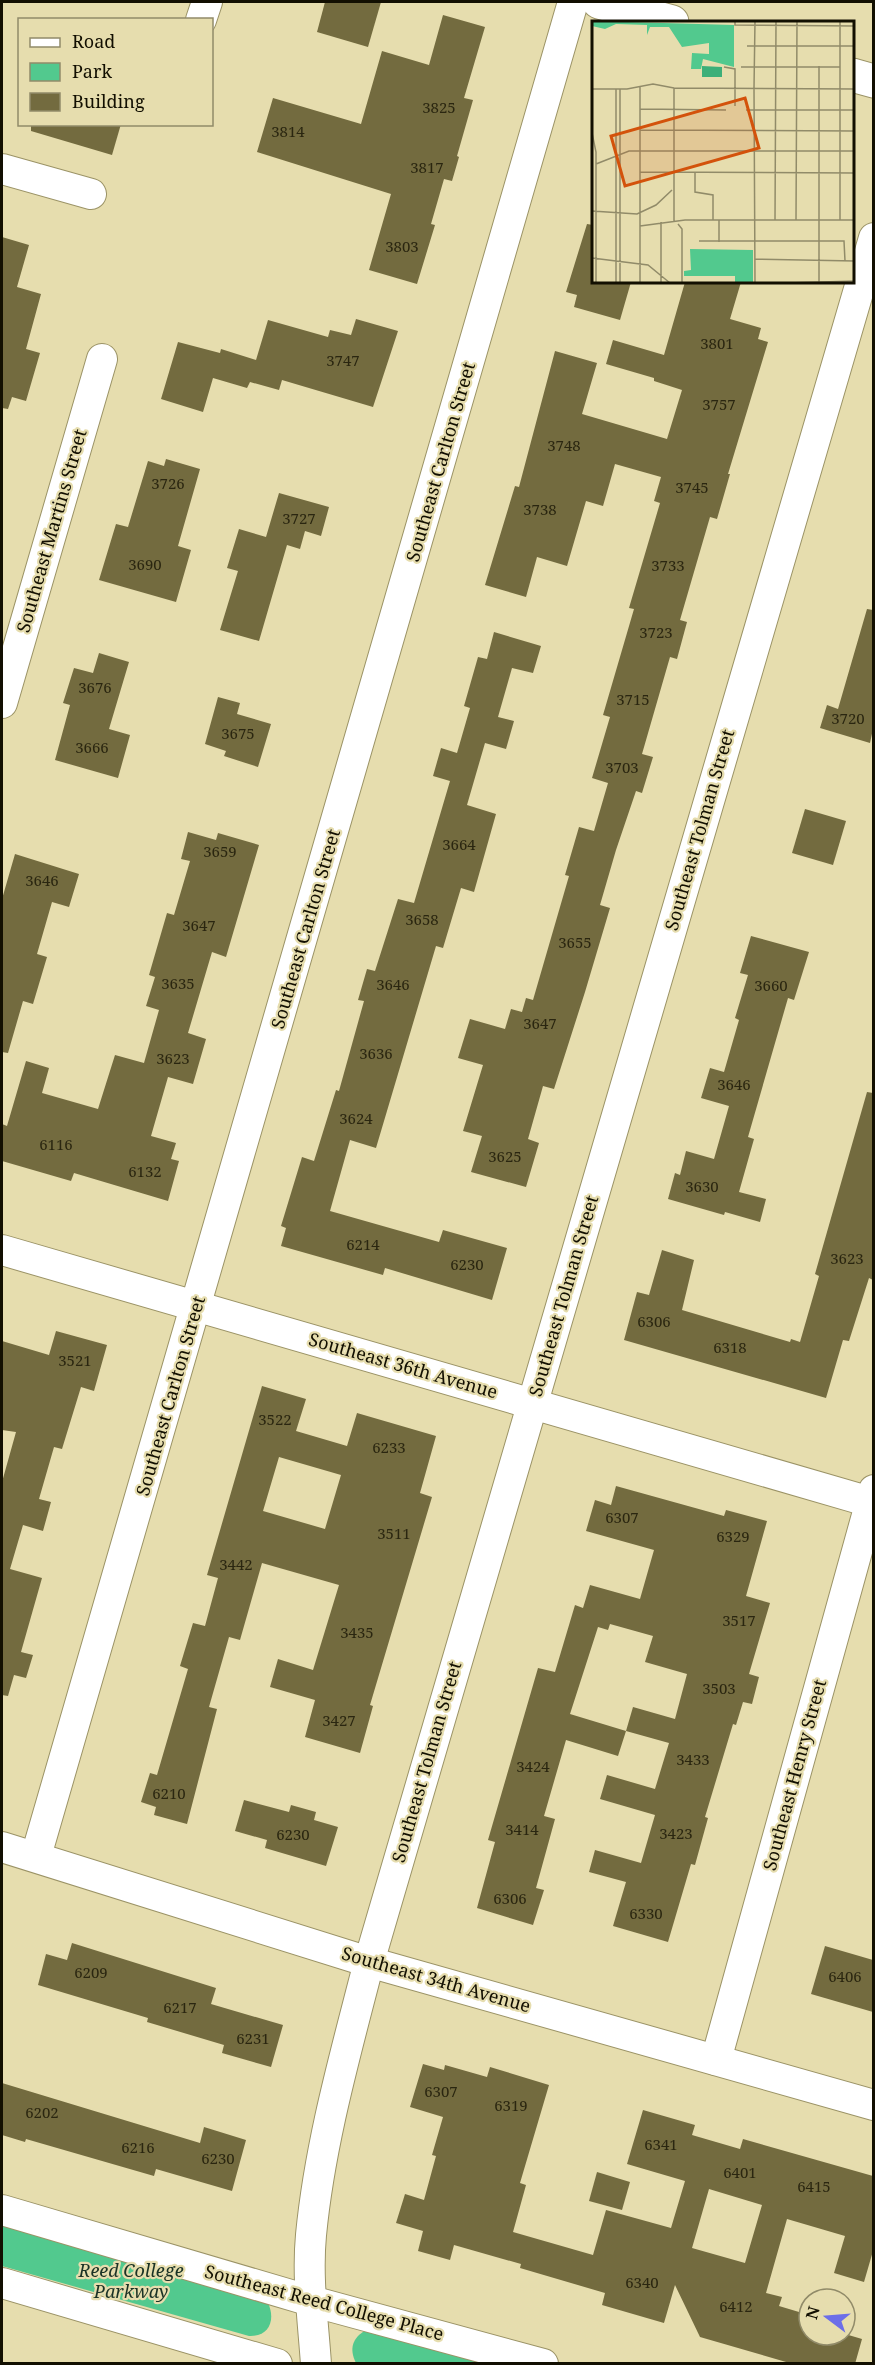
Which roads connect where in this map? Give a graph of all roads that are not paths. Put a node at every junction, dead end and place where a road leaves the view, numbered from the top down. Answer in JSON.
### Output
{"nodes":[{"id":1,"x":207,"y":2,"type":"edge"},
{"id":2,"x":573,"y":2,"type":"edge"},
{"id":3,"x":599,"y":2,"type":"edge"},
{"id":4,"x":202,"y":18,"type":"edge"},
{"id":5,"x":668,"y":21,"type":"edge"},
{"id":6,"x":854,"y":76,"type":"edge"},
{"id":7,"x":873,"y":81,"type":"edge"},
{"id":8,"x":2,"y":169,"type":"edge"},
{"id":9,"x":91,"y":194,"type":"dead end"},
{"id":10,"x":873,"y":238,"type":"edge"},
{"id":11,"x":102,"y":359,"type":"dead end"},
{"id":12,"x":2,"y":703,"type":"edge"},
{"id":13,"x":2,"y":1250,"type":"edge"},
{"id":14,"x":197,"y":1307,"type":"junction"},
{"id":15,"x":532,"y":1404,"type":"junction"},
{"id":16,"x":872,"y":1499,"type":"edge"},
{"id":17,"x":2,"y":1847,"type":"edge"},
{"id":18,"x":36,"y":1856,"type":"junction"},
{"id":19,"x":369,"y":1962,"type":"junction"},
{"id":20,"x":716,"y":2060,"type":"junction"},
{"id":21,"x":873,"y":2105,"type":"edge"},
{"id":22,"x":2,"y":2210,"type":"edge"},
{"id":23,"x":2,"y":2283,"type":"edge"},
{"id":24,"x":311,"y":2301,"type":"junction"},
{"id":25,"x":277,"y":2364,"type":"edge"},
{"id":26,"x":316,"y":2364,"type":"edge"},
{"id":27,"x":543,"y":2364,"type":"edge"}],
"edges":[{"from":1,"to":4,"type":"street"},
{"from":2,"to":14,"type":"street","name":"Southeast Carlton Street"},
{"from":3,"to":5,"type":"street"},
{"from":6,"to":7,"type":"street"},
{"from":8,"to":9,"type":"street"},
{"from":10,"to":15,"type":"street","name":"Southeast Tolman Street"},
{"from":11,"to":12,"type":"street","name":"Southeast Martins Street"},
{"from":13,"to":14,"type":"street","name":"Southeast 36th Avenue"},
{"from":14,"to":15,"type":"street","name":"Southeast 36th Avenue"},
{"from":14,"to":18,"type":"street","name":"Southeast Carlton Street"},
{"from":15,"to":16,"type":"street","name":"Southeast 36th Avenue"},
{"from":15,"to":19,"type":"street","name":"Southeast Tolman Street"},
{"from":16,"to":20,"type":"street","name":"Southeast Henry Street"},
{"from":17,"to":18,"type":"street","name":"Southeast 34th Avenue"},
{"from":18,"to":19,"type":"street","name":"Southeast 34th Avenue"},
{"from":19,"to":20,"type":"street","name":"Southeast 34th Avenue"},
{"from":19,"to":24,"type":"street","name":"Southeast Tolman Street"},
{"from":20,"to":21,"type":"street","name":"Southeast 34th Avenue"},
{"from":22,"to":24,"type":"street","name":"Southeast Reed College Place"},
{"from":23,"to":25,"type":"street"},
{"from":24,"to":26,"type":"street","name":"Southeast Tolman Street"},
{"from":24,"to":27,"type":"street","name":"Southeast Reed College Place"}]}
